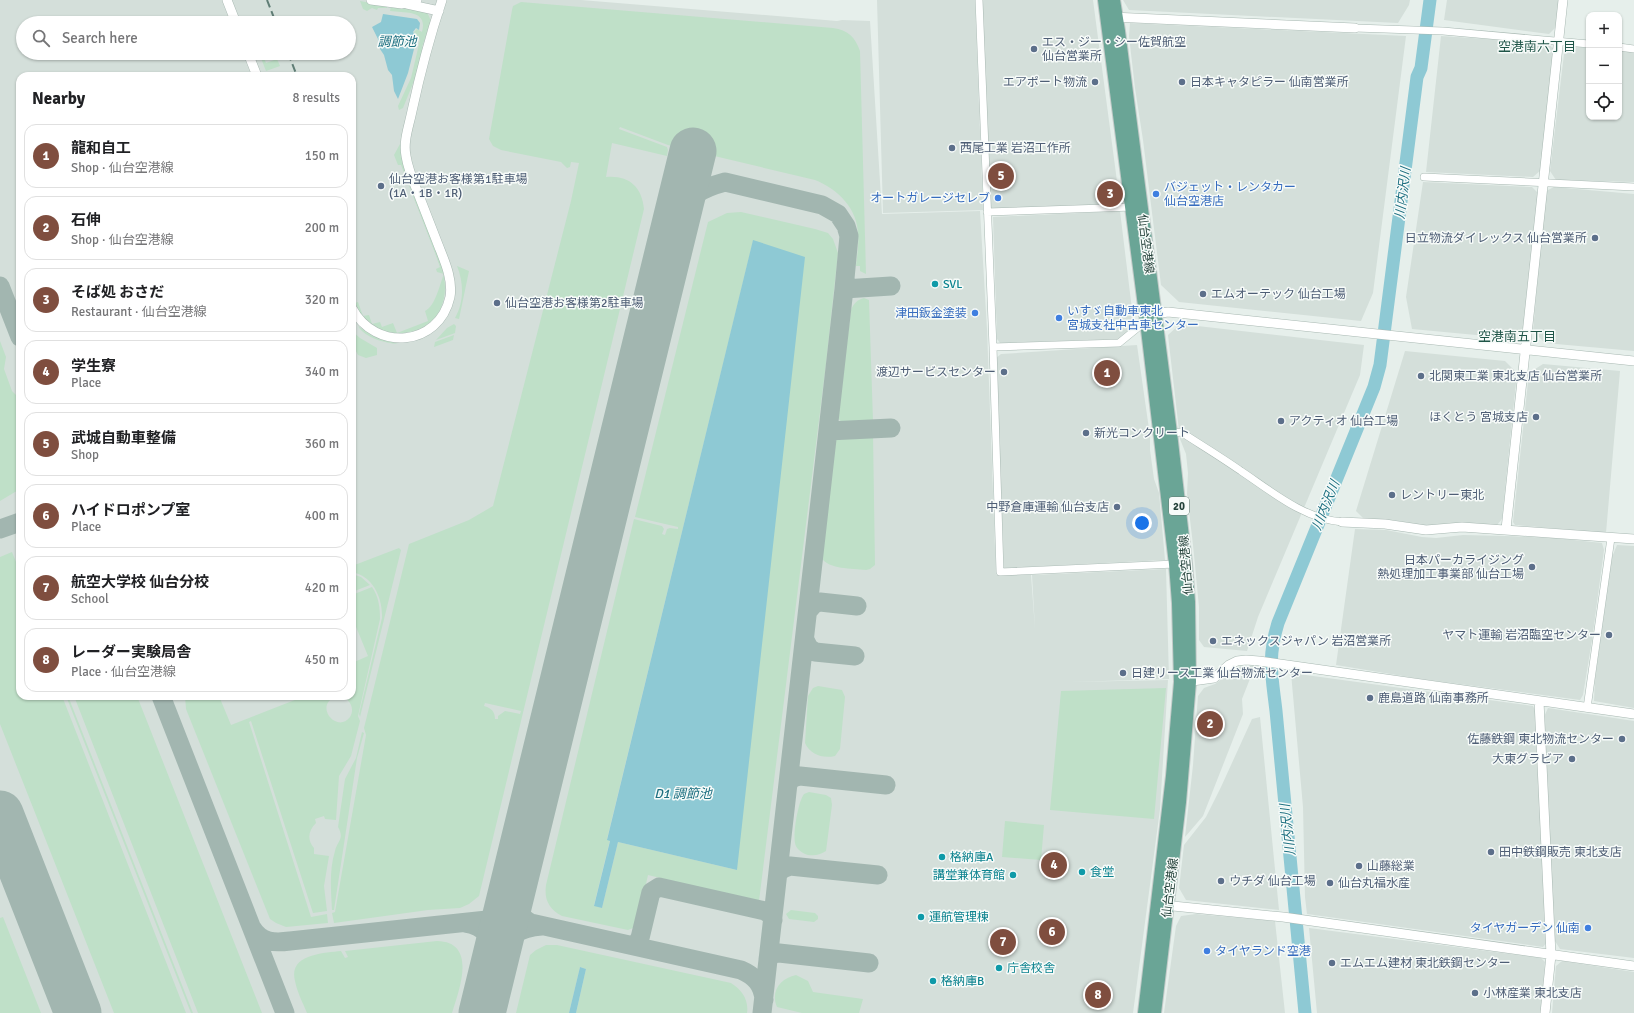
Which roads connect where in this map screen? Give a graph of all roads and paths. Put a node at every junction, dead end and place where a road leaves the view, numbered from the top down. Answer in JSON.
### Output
{"nodes":[{"id":1,"x":227,"y":0,"type":"edge"},
{"id":2,"x":371,"y":0,"type":"edge"},
{"id":3,"x":417,"y":0,"type":"edge"},
{"id":4,"x":442,"y":0,"type":"edge"},
{"id":5,"x":979,"y":0,"type":"edge"},
{"id":6,"x":1104,"y":0,"type":"edge"},
{"id":7,"x":1114,"y":0,"type":"edge"},
{"id":8,"x":1563,"y":0,"type":"edge"},
{"id":9,"x":402,"y":4,"type":"junction"},
{"id":10,"x":439,"y":11,"type":"junction"},
{"id":11,"x":233,"y":16,"type":"edge"},
{"id":12,"x":1112,"y":17,"type":"junction"},
{"id":13,"x":1355,"y":28,"type":"joint"},
{"id":14,"x":1559,"y":40,"type":"junction"},
{"id":15,"x":1586,"y":44,"type":"edge"},
{"id":16,"x":1622,"y":47,"type":"edge"},
{"id":17,"x":1634,"y":49,"type":"edge"},
{"id":18,"x":251,"y":60,"type":"edge"},
{"id":19,"x":255,"y":72,"type":"edge"},
{"id":20,"x":1424,"y":177,"type":"dead end"},
{"id":21,"x":1543,"y":183,"type":"junction"},
{"id":22,"x":1634,"y":187,"type":"edge"},
{"id":23,"x":1136,"y":206,"type":"junction"},
{"id":24,"x":987,"y":212,"type":"junction"},
{"id":25,"x":356,"y":314,"type":"edge"},
{"id":26,"x":1151,"y":318,"type":"junction"},
{"id":27,"x":993,"y":347,"type":"junction"},
{"id":28,"x":1525,"y":351,"type":"junction"},
{"id":29,"x":1634,"y":361,"type":"edge"},
{"id":30,"x":1165,"y":434,"type":"junction"},
{"id":31,"x":1342,"y":522,"type":"joint"},
{"id":32,"x":1506,"y":529,"type":"junction"},
{"id":33,"x":1611,"y":538,"type":"junction"},
{"id":34,"x":1634,"y":539,"type":"edge"},
{"id":35,"x":1175,"y":564,"type":"junction"},
{"id":36,"x":1185,"y":682,"type":"junction"},
{"id":37,"x":1539,"y":701,"type":"junction"},
{"id":38,"x":1587,"y":708,"type":"junction"},
{"id":39,"x":1634,"y":714,"type":"edge"},
{"id":40,"x":1162,"y":905,"type":"junction"},
{"id":41,"x":1551,"y":955,"type":"junction"},
{"id":42,"x":1634,"y":966,"type":"edge"},
{"id":43,"x":1144,"y":1013,"type":"edge"},
{"id":44,"x":1154,"y":1013,"type":"edge"},
{"id":45,"x":1545,"y":1013,"type":"edge"}],
"edges":[{"from":1,"to":11,"type":"street"},
{"from":2,"to":9,"type":"street"},
{"from":3,"to":9,"type":"street"},
{"from":4,"to":10,"type":"street"},
{"from":5,"to":24,"type":"street"},
{"from":6,"to":12,"type":"main road","name":"仙台空港線","number":"20"},
{"from":7,"to":12,"type":"main road","name":"仙台空港線","number":"20"},
{"from":8,"to":14,"type":"street"},
{"from":9,"to":10,"type":"street"},
{"from":10,"to":25,"type":"street"},
{"from":12,"to":13,"type":"street"},
{"from":12,"to":23,"type":"main road","name":"仙台空港線","number":"20"},
{"from":13,"to":14,"type":"street"},
{"from":14,"to":15,"type":"street"},
{"from":14,"to":21,"type":"street"},
{"from":16,"to":17,"type":"street"},
{"from":18,"to":19,"type":"street"},
{"from":20,"to":21,"type":"street"},
{"from":21,"to":22,"type":"street"},
{"from":21,"to":28,"type":"street"},
{"from":23,"to":24,"type":"street"},
{"from":23,"to":26,"type":"main road","name":"仙台空港線","number":"20"},
{"from":24,"to":27,"type":"street"},
{"from":26,"to":27,"type":"street"},
{"from":26,"to":28,"type":"street"},
{"from":26,"to":30,"type":"main road","name":"仙台空港線","number":"20"},
{"from":27,"to":35,"type":"street"},
{"from":28,"to":29,"type":"street"},
{"from":28,"to":32,"type":"street"},
{"from":30,"to":31,"type":"street"},
{"from":30,"to":35,"type":"main road","name":"仙台空港線","number":"20"},
{"from":30,"to":36,"type":"main road","name":"仙台空港線","number":"20"},
{"from":31,"to":32,"type":"street"},
{"from":32,"to":33,"type":"street"},
{"from":33,"to":34,"type":"street"},
{"from":33,"to":38,"type":"street"},
{"from":35,"to":36,"type":"main road","name":"仙台空港線","number":"20"},
{"from":36,"to":37,"type":"street"},
{"from":36,"to":40,"type":"main road","name":"仙台空港線","number":"20"},
{"from":37,"to":38,"type":"street"},
{"from":37,"to":41,"type":"street"},
{"from":38,"to":39,"type":"street"},
{"from":40,"to":41,"type":"street"},
{"from":40,"to":43,"type":"main road","name":"仙台空港線","number":"20"},
{"from":40,"to":44,"type":"main road","name":"仙台空港線","number":"20"},
{"from":41,"to":42,"type":"street"},
{"from":41,"to":45,"type":"street"}]}
